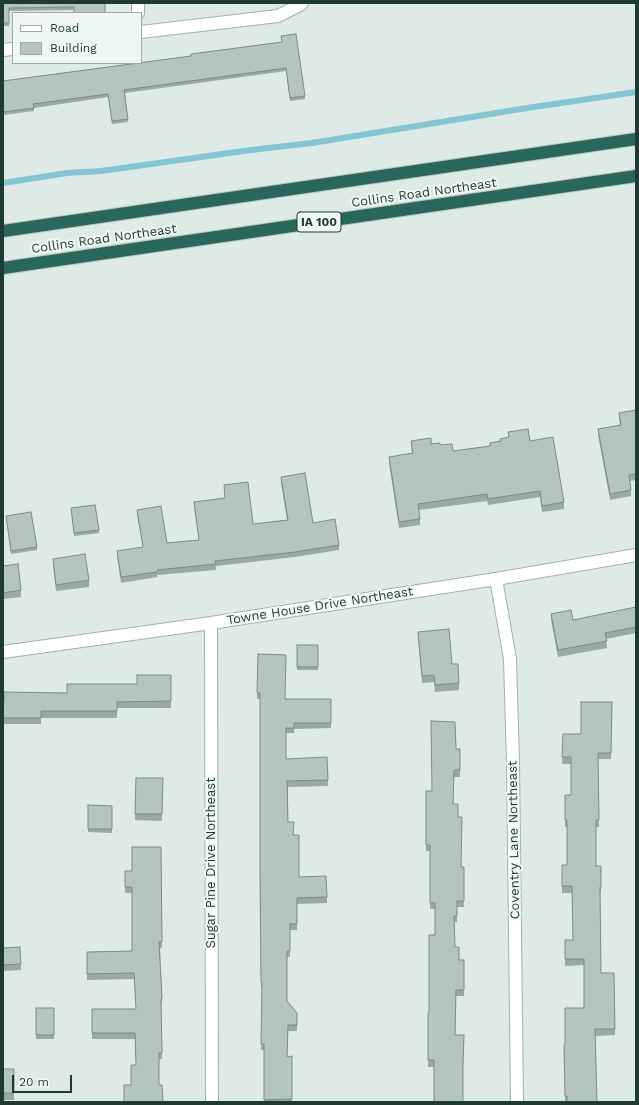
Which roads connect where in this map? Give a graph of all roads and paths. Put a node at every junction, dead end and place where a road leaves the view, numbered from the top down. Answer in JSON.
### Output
{"nodes":[{"id":1,"x":302,"y":3,"type":"edge"},
{"id":2,"x":142,"y":32,"type":"edge"},
{"id":3,"x":636,"y":139,"type":"edge"},
{"id":4,"x":636,"y":176,"type":"edge"},
{"id":5,"x":3,"y":231,"type":"edge"},
{"id":6,"x":3,"y":268,"type":"edge"},
{"id":7,"x":636,"y":555,"type":"edge"},
{"id":8,"x":496,"y":579,"type":"junction"},
{"id":9,"x":211,"y":623,"type":"junction"},
{"id":10,"x":3,"y":652,"type":"edge"},
{"id":11,"x":212,"y":1102,"type":"edge"},
{"id":12,"x":517,"y":1102,"type":"edge"}],
"edges":[{"from":1,"to":2,"type":"street"},
{"from":3,"to":5,"type":"highway","name":"Collins Road Northeast"},
{"from":4,"to":6,"type":"highway","name":"Collins Road Northeast","number":"IA 100"},
{"from":7,"to":8,"type":"street","name":"Towne House Drive Northeast"},
{"from":8,"to":9,"type":"street","name":"Towne House Drive Northeast"},
{"from":8,"to":12,"type":"street","name":"Coventry Lane Northeast"},
{"from":9,"to":10,"type":"street","name":"Towne House Drive Northeast"},
{"from":9,"to":11,"type":"street","name":"Sugar Pine Drive Northeast"}]}
